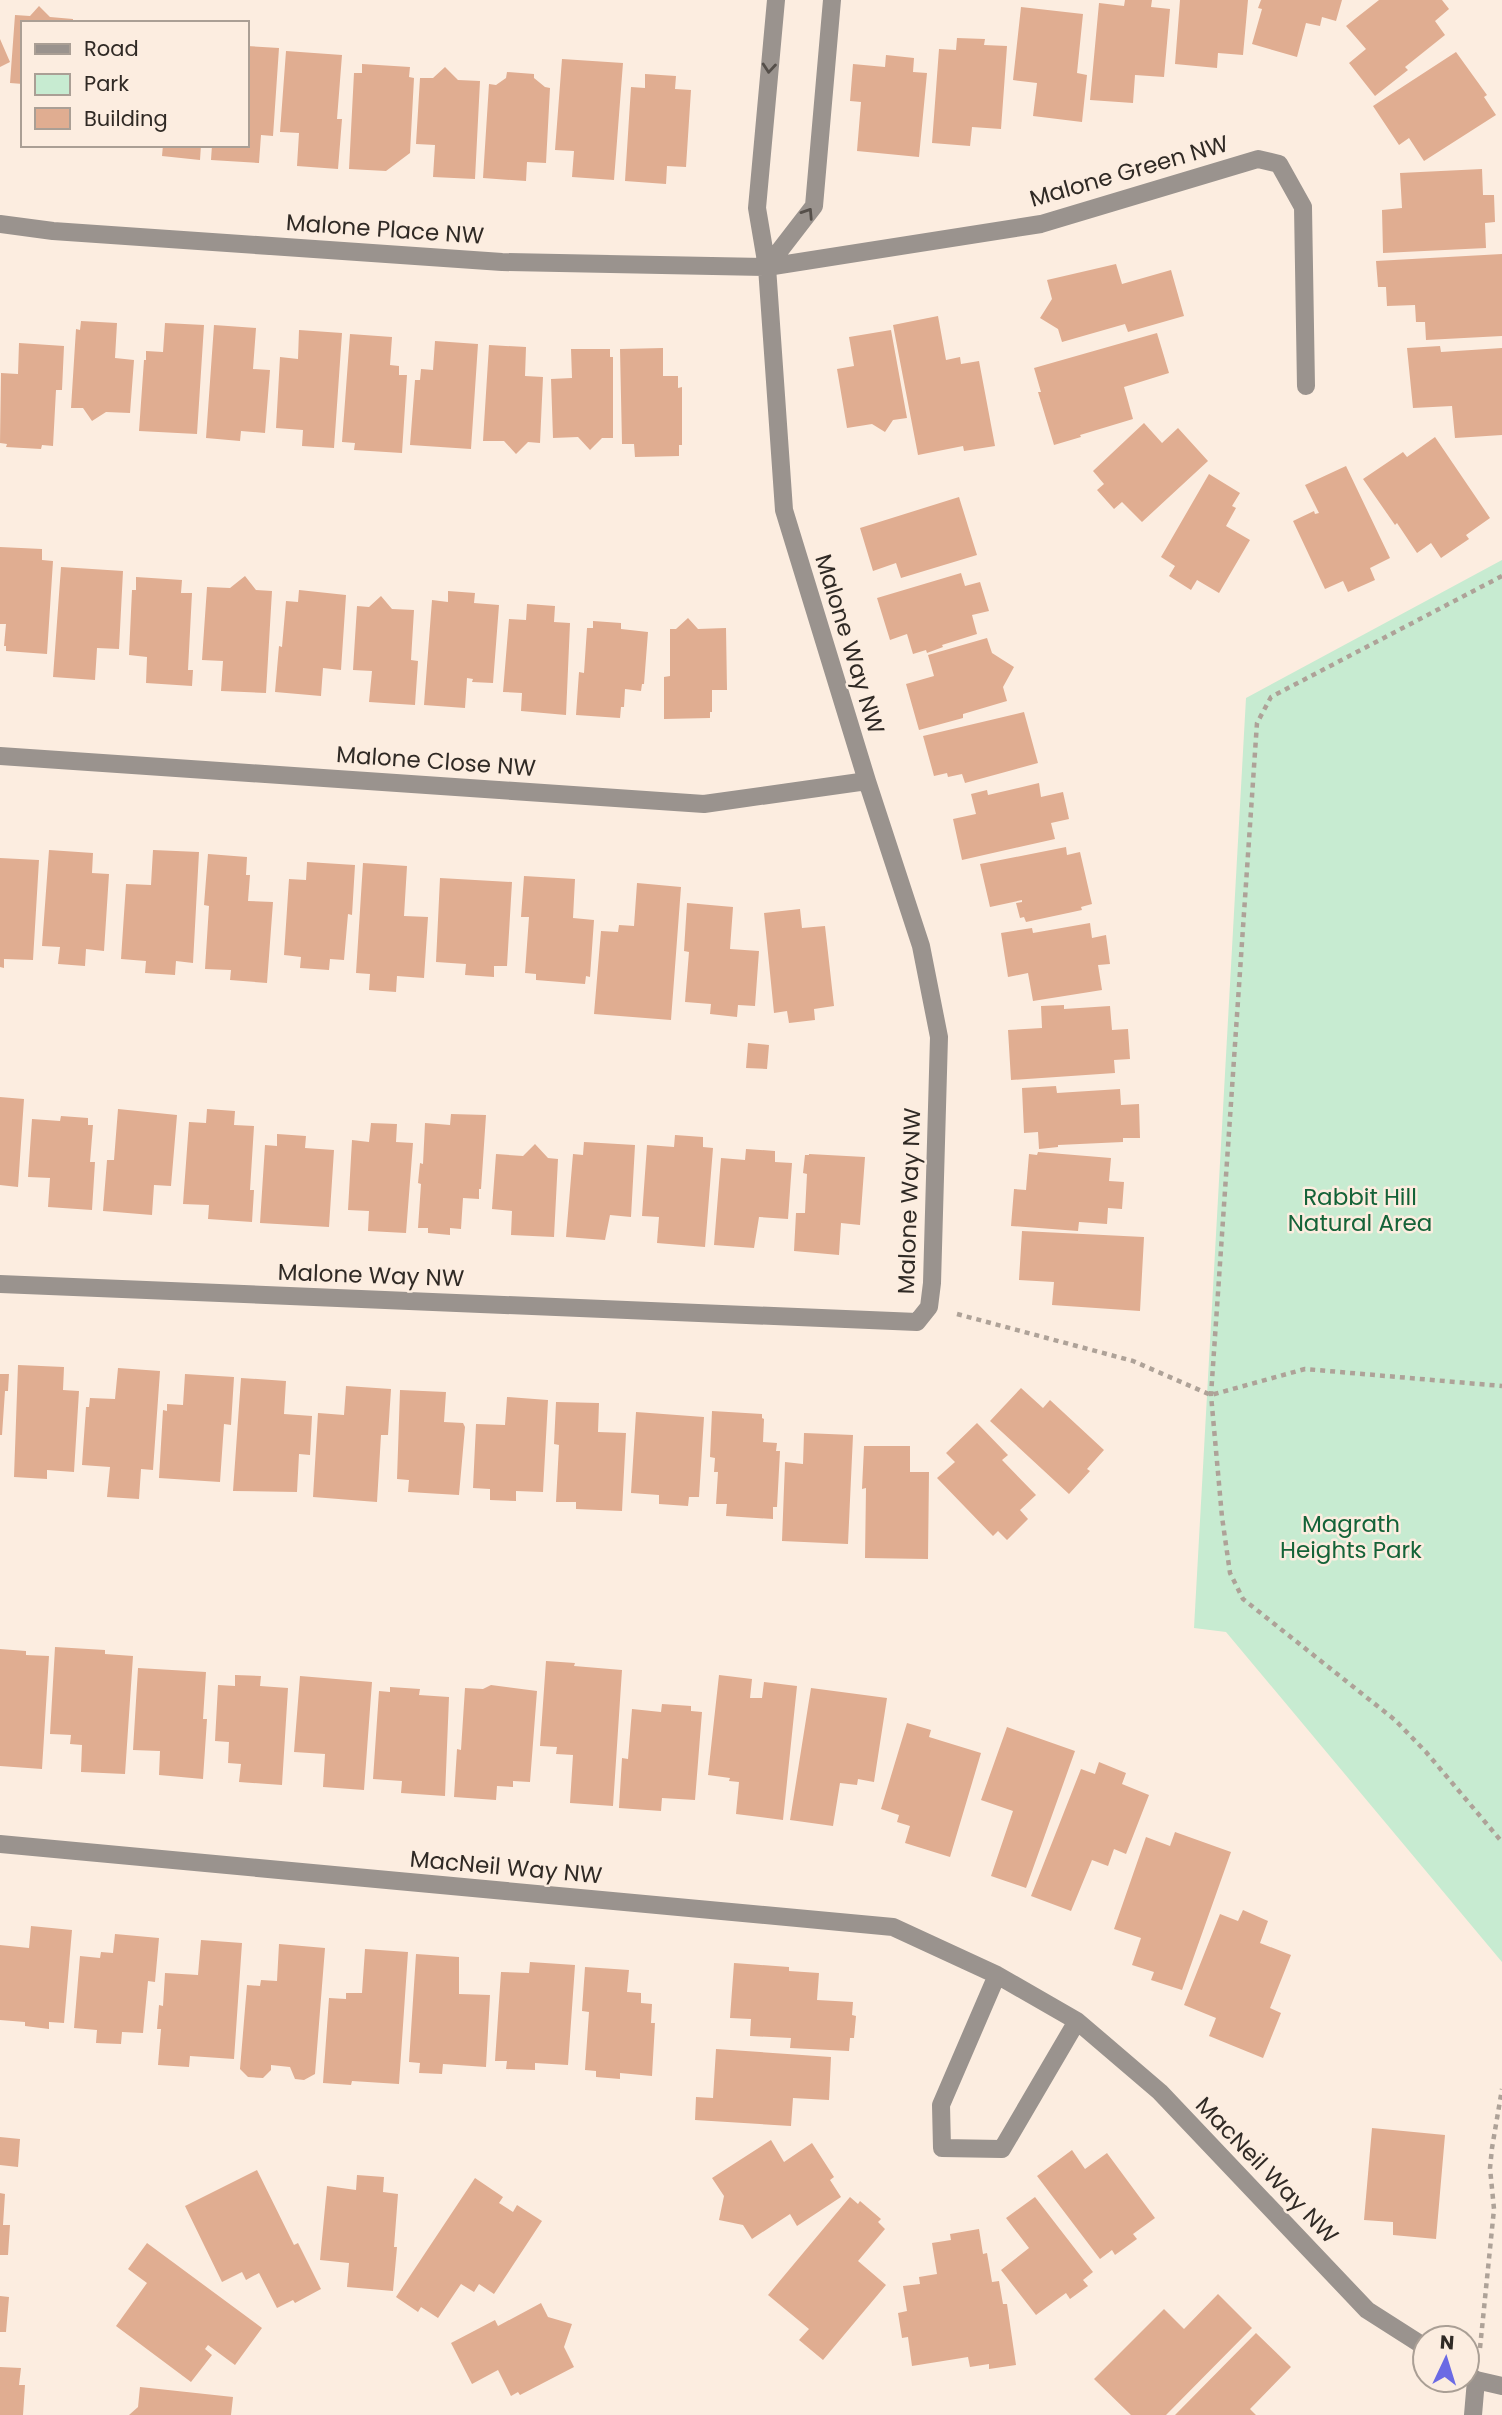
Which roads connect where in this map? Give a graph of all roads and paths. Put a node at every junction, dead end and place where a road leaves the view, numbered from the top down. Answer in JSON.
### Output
{"nodes":[{"id":1,"x":776,"y":0,"type":"edge"},
{"id":2,"x":832,"y":0,"type":"edge"},
{"id":3,"x":0,"y":224,"type":"edge"},
{"id":4,"x":767,"y":267,"type":"junction"},
{"id":5,"x":1306,"y":386,"type":"dead end"},
{"id":6,"x":1502,"y":576,"type":"edge"},
{"id":7,"x":0,"y":756,"type":"edge"},
{"id":8,"x":867,"y":780,"type":"junction"},
{"id":9,"x":0,"y":1284,"type":"edge"},
{"id":10,"x":929,"y":1307,"type":"junction"},
{"id":11,"x":1502,"y":1386,"type":"edge"},
{"id":12,"x":1211,"y":1395,"type":"junction"},
{"id":13,"x":1502,"y":1842,"type":"edge"},
{"id":14,"x":0,"y":1844,"type":"edge"},
{"id":15,"x":997,"y":1975,"type":"junction"},
{"id":16,"x":1077,"y":2021,"type":"junction"},
{"id":17,"x":1502,"y":2089,"type":"edge"},
{"id":18,"x":1479,"y":2324,"type":"edge"},
{"id":19,"x":1411,"y":2338,"type":"edge"},
{"id":20,"x":1481,"y":2380,"type":"edge"},
{"id":21,"x":1502,"y":2386,"type":"edge"},
{"id":22,"x":1472,"y":2394,"type":"edge"},
{"id":23,"x":1473,"y":2415,"type":"edge"}],
"edges":[{"from":1,"to":4,"type":"street","name":"Malone Way NW","one_way":true},
{"from":4,"to":2,"type":"street","one_way":true},
{"from":3,"to":4,"type":"street","name":"Malone Place NW"},
{"from":4,"to":5,"type":"street","name":"Malone Green NW"},
{"from":4,"to":8,"type":"street","name":"Malone Way NW"},
{"from":6,"to":12,"type":"path"},
{"from":7,"to":8,"type":"street","name":"Malone Close NW"},
{"from":8,"to":10,"type":"street","name":"Malone Way NW"},
{"from":9,"to":10,"type":"street","name":"Malone Way NW"},
{"from":10,"to":12,"type":"path"},
{"from":11,"to":12,"type":"path"},
{"from":12,"to":13,"type":"path"},
{"from":14,"to":15,"type":"street","name":"MacNeil Way NW"},
{"from":15,"to":16,"type":"street","name":"MacNeil Way NW"},
{"from":15,"to":16,"type":"street"},
{"from":16,"to":19,"type":"street","name":"MacNeil Way NW"},
{"from":17,"to":18,"type":"path"},
{"from":20,"to":21,"type":"street"},
{"from":22,"to":23,"type":"street"}]}
